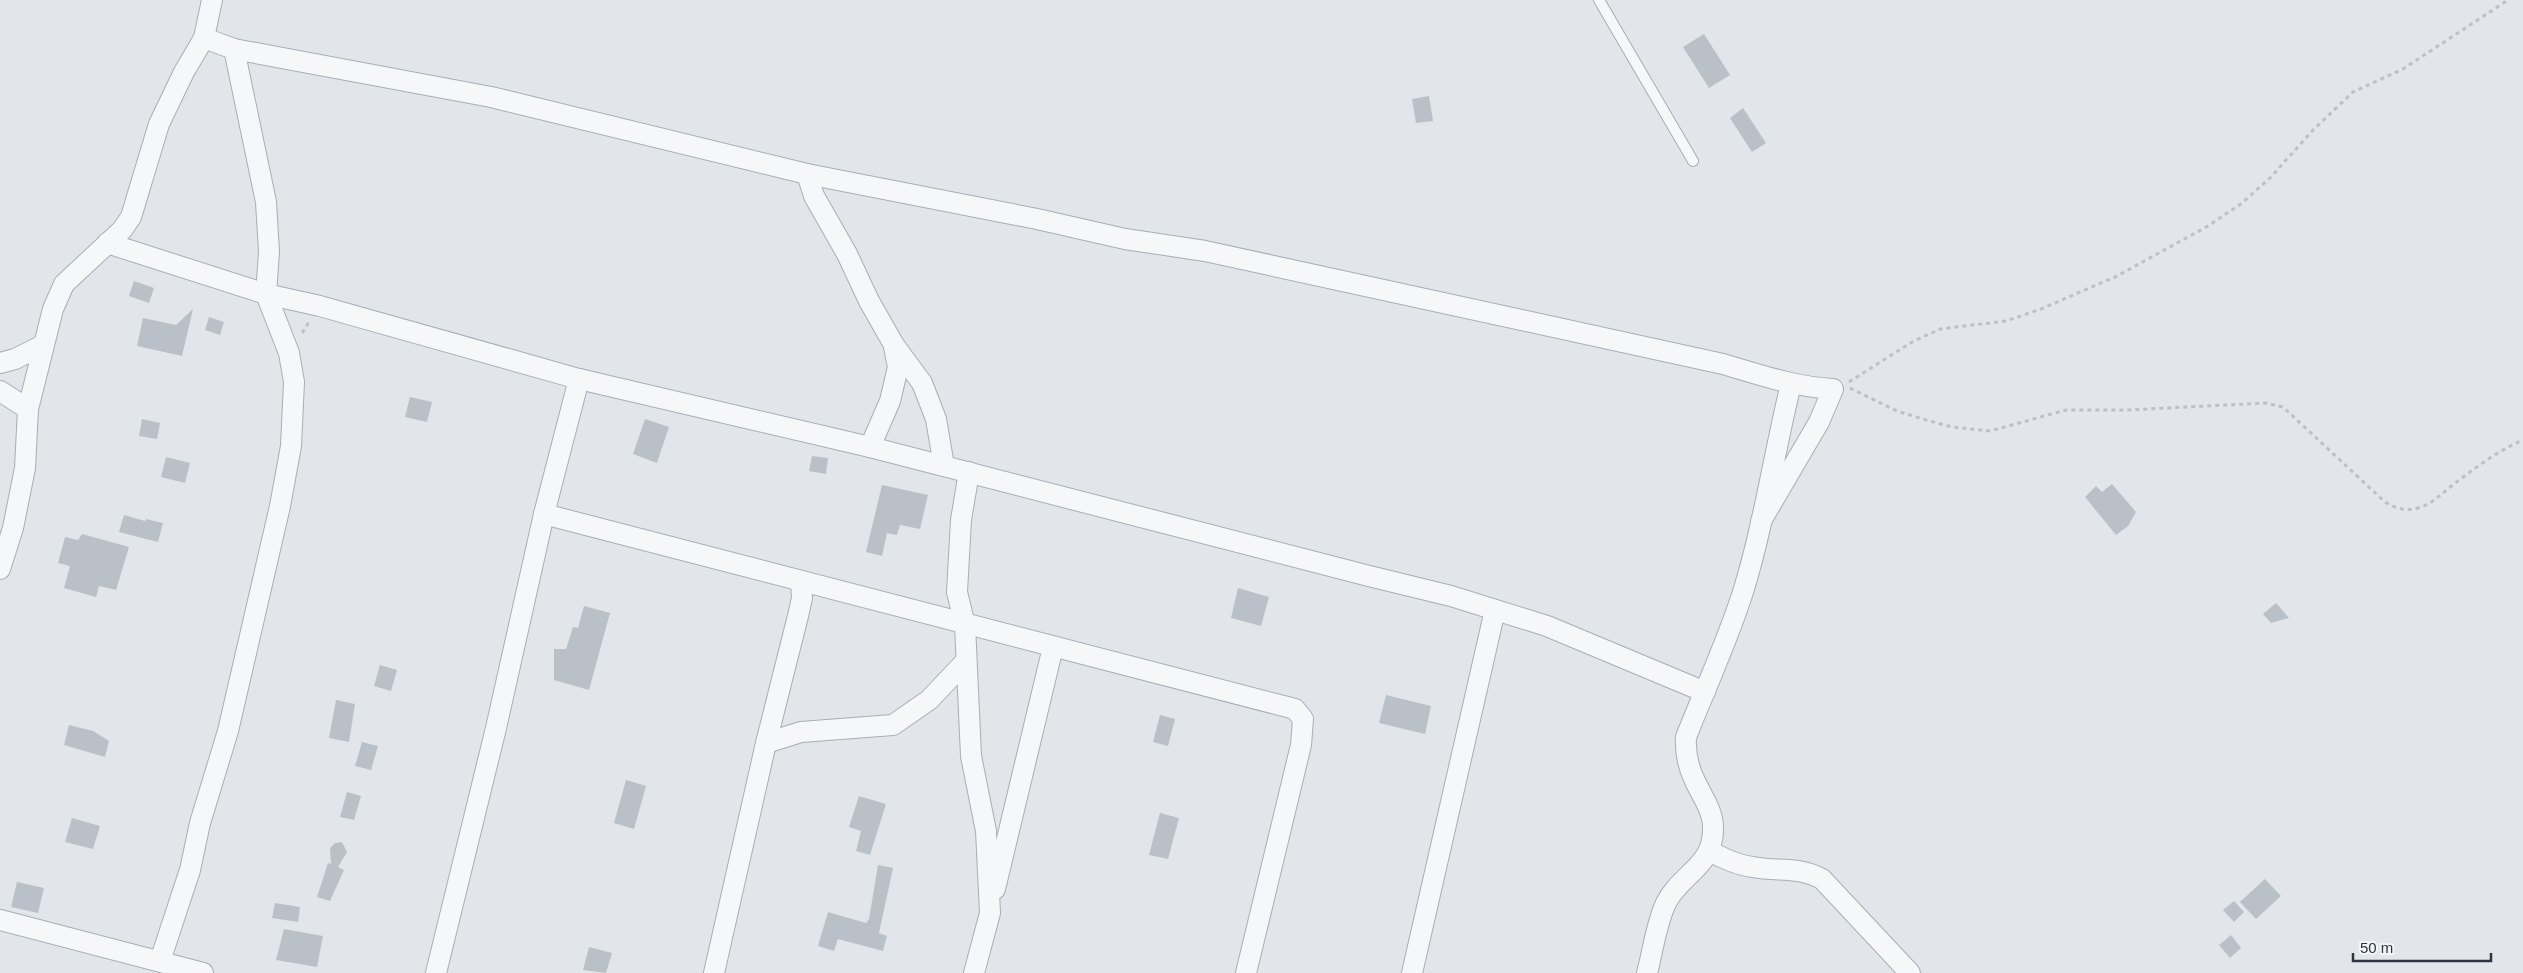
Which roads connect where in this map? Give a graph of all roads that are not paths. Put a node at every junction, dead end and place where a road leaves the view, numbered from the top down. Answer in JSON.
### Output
{"nodes":[{"id":1,"x":212,"y":0,"type":"edge"},
{"id":2,"x":1599,"y":0,"type":"edge"},
{"id":3,"x":204,"y":38,"type":"junction"},
{"id":4,"x":234,"y":49,"type":"junction"},
{"id":5,"x":1693,"y":161,"type":"dead end"},
{"id":6,"x":807,"y":174,"type":"junction"},
{"id":7,"x":107,"y":243,"type":"junction"},
{"id":8,"x":266,"y":294,"type":"junction"},
{"id":9,"x":894,"y":345,"type":"junction"},
{"id":10,"x":43,"y":346,"type":"junction"},
{"id":11,"x":0,"y":363,"type":"edge"},
{"id":12,"x":579,"y":379,"type":"junction"},
{"id":13,"x":1791,"y":384,"type":"junction"},
{"id":14,"x":0,"y":391,"type":"edge"},
{"id":15,"x":28,"y":408,"type":"junction"},
{"id":16,"x":870,"y":446,"type":"junction"},
{"id":17,"x":944,"y":466,"type":"junction"},
{"id":18,"x":969,"y":472,"type":"junction"},
{"id":19,"x":544,"y":514,"type":"junction"},
{"id":20,"x":1761,"y":521,"type":"junction"},
{"id":21,"x":0,"y":569,"type":"edge"},
{"id":22,"x":801,"y":582,"type":"junction"},
{"id":23,"x":1495,"y":610,"type":"junction"},
{"id":24,"x":965,"y":625,"type":"junction"},
{"id":25,"x":1053,"y":647,"type":"junction"},
{"id":26,"x":965,"y":662,"type":"junction"},
{"id":27,"x":1705,"y":692,"type":"junction"},
{"id":28,"x":766,"y":743,"type":"junction"},
{"id":29,"x":1709,"y":851,"type":"junction"},
{"id":30,"x":990,"y":913,"type":"junction"},
{"id":31,"x":0,"y":920,"type":"edge"},
{"id":32,"x":160,"y":961,"type":"junction"},
{"id":33,"x":203,"y":973,"type":"edge"},
{"id":34,"x":436,"y":973,"type":"edge"},
{"id":35,"x":714,"y":973,"type":"edge"},
{"id":36,"x":974,"y":973,"type":"edge"},
{"id":37,"x":1246,"y":973,"type":"edge"},
{"id":38,"x":1412,"y":973,"type":"edge"},
{"id":39,"x":1647,"y":973,"type":"edge"},
{"id":40,"x":1910,"y":973,"type":"edge"}],
"edges":[{"from":1,"to":3,"type":"street"},
{"from":2,"to":5,"type":"lane"},
{"from":3,"to":4,"type":"street"},
{"from":3,"to":7,"type":"street"},
{"from":4,"to":6,"type":"street"},
{"from":4,"to":8,"type":"street"},
{"from":6,"to":9,"type":"street"},
{"from":6,"to":13,"type":"street"},
{"from":7,"to":8,"type":"street"},
{"from":7,"to":10,"type":"street"},
{"from":8,"to":12,"type":"street"},
{"from":8,"to":32,"type":"street"},
{"from":9,"to":16,"type":"street"},
{"from":9,"to":17,"type":"street"},
{"from":10,"to":11,"type":"street"},
{"from":10,"to":15,"type":"street"},
{"from":12,"to":16,"type":"street"},
{"from":12,"to":19,"type":"street"},
{"from":13,"to":20,"type":"street"},
{"from":13,"to":20,"type":"street"},
{"from":14,"to":15,"type":"street"},
{"from":15,"to":21,"type":"street"},
{"from":16,"to":17,"type":"street"},
{"from":17,"to":18,"type":"street"},
{"from":18,"to":23,"type":"street"},
{"from":18,"to":24,"type":"street"},
{"from":19,"to":22,"type":"street"},
{"from":19,"to":34,"type":"street"},
{"from":20,"to":27,"type":"street"},
{"from":22,"to":24,"type":"street"},
{"from":22,"to":28,"type":"street"},
{"from":23,"to":27,"type":"street"},
{"from":23,"to":38,"type":"street"},
{"from":24,"to":25,"type":"street"},
{"from":24,"to":26,"type":"street"},
{"from":25,"to":30,"type":"street"},
{"from":25,"to":37,"type":"street"},
{"from":26,"to":28,"type":"street"},
{"from":26,"to":30,"type":"street"},
{"from":27,"to":29,"type":"street"},
{"from":28,"to":35,"type":"street"},
{"from":29,"to":39,"type":"street"},
{"from":29,"to":40,"type":"street"},
{"from":30,"to":36,"type":"street"},
{"from":31,"to":32,"type":"street"},
{"from":32,"to":33,"type":"street"}]}
